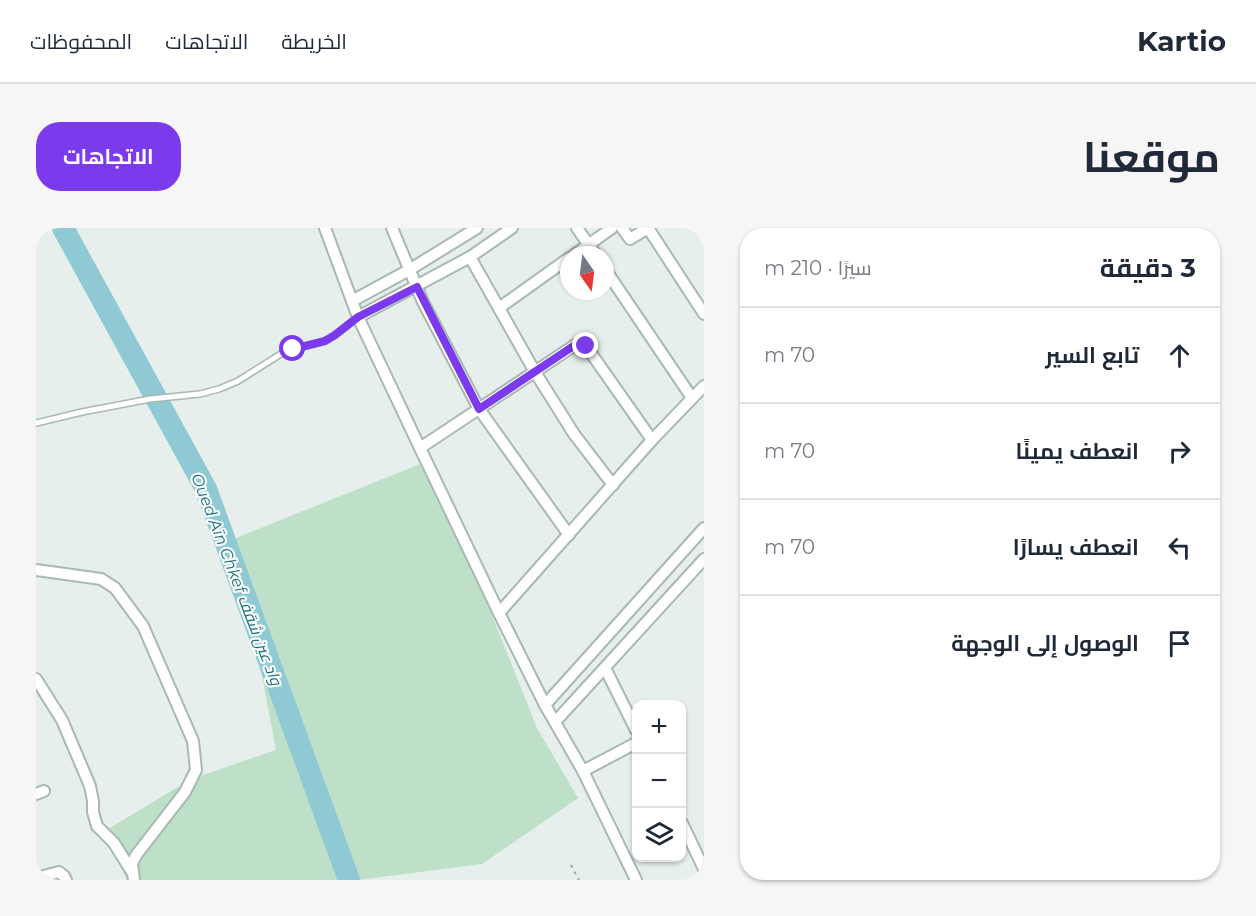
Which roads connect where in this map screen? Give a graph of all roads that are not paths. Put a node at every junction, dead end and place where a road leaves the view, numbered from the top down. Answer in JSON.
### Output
{"nodes":[{"id":1,"x":325,"y":228,"type":"edge"},
{"id":2,"x":392,"y":228,"type":"edge"},
{"id":3,"x":477,"y":228,"type":"edge"},
{"id":4,"x":483,"y":228,"type":"edge"},
{"id":5,"x":512,"y":228,"type":"edge"},
{"id":6,"x":577,"y":228,"type":"edge"},
{"id":7,"x":612,"y":228,"type":"edge"},
{"id":8,"x":622,"y":228,"type":"edge"},
{"id":9,"x":492,"y":242,"type":"junction"},
{"id":10,"x":589,"y":245,"type":"joint"},
{"id":11,"x":470,"y":258,"type":"junction"},
{"id":12,"x":560,"y":264,"type":"edge"},
{"id":13,"x":409,"y":270,"type":"junction"},
{"id":14,"x":614,"y":282,"type":"edge"},
{"id":15,"x":417,"y":287,"type":"junction"},
{"id":16,"x":352,"y":301,"type":"junction"},
{"id":17,"x":499,"y":308,"type":"junction"},
{"id":18,"x":704,"y":314,"type":"edge"},
{"id":19,"x":358,"y":317,"type":"junction"},
{"id":20,"x":535,"y":372,"type":"junction"},
{"id":21,"x":704,"y":386,"type":"edge"},
{"id":22,"x":692,"y":398,"type":"junction"},
{"id":23,"x":479,"y":409,"type":"junction"},
{"id":24,"x":36,"y":423,"type":"edge"},
{"id":25,"x":652,"y":440,"type":"junction"},
{"id":26,"x":420,"y":448,"type":"junction"},
{"id":27,"x":613,"y":485,"type":"junction"},
{"id":28,"x":704,"y":528,"type":"edge"},
{"id":29,"x":568,"y":534,"type":"junction"},
{"id":30,"x":704,"y":559,"type":"edge"},
{"id":31,"x":36,"y":570,"type":"edge"},
{"id":32,"x":499,"y":614,"type":"junction"},
{"id":33,"x":605,"y":668,"type":"junction"},
{"id":34,"x":36,"y":679,"type":"edge"},
{"id":35,"x":545,"y":705,"type":"junction"},
{"id":36,"x":555,"y":722,"type":"junction"},
{"id":37,"x":632,"y":722,"type":"edge"},
{"id":38,"x":632,"y":745,"type":"edge"},
{"id":39,"x":583,"y":771,"type":"junction"},
{"id":40,"x":686,"y":833,"type":"edge"},
{"id":41,"x":704,"y":869,"type":"edge"},
{"id":42,"x":133,"y":876,"type":"edge"},
{"id":43,"x":36,"y":878,"type":"edge"},
{"id":44,"x":66,"y":880,"type":"edge"},
{"id":45,"x":636,"y":880,"type":"edge"}],
"edges":[{"from":1,"to":16,"type":"street"},
{"from":2,"to":13,"type":"street"},
{"from":3,"to":13,"type":"street"},
{"from":4,"to":9,"type":"street"},
{"from":5,"to":9,"type":"street"},
{"from":6,"to":10,"type":"street"},
{"from":7,"to":10,"type":"street"},
{"from":8,"to":18,"type":"street"},
{"from":9,"to":11,"type":"street"},
{"from":11,"to":15,"type":"street"},
{"from":11,"to":17,"type":"street"},
{"from":12,"to":17,"type":"street"},
{"from":13,"to":15,"type":"street"},
{"from":13,"to":16,"type":"street"},
{"from":14,"to":22,"type":"street"},
{"from":15,"to":19,"type":"street"},
{"from":15,"to":23,"type":"street"},
{"from":16,"to":19,"type":"street"},
{"from":17,"to":20,"type":"street"},
{"from":19,"to":24,"type":"lane"},
{"from":19,"to":26,"type":"street"},
{"from":20,"to":23,"type":"street"},
{"from":20,"to":25,"type":"street"},
{"from":20,"to":27,"type":"street"},
{"from":21,"to":22,"type":"street"},
{"from":22,"to":25,"type":"street"},
{"from":23,"to":26,"type":"street"},
{"from":23,"to":29,"type":"street"},
{"from":25,"to":27,"type":"street"},
{"from":26,"to":32,"type":"street"},
{"from":27,"to":29,"type":"street"},
{"from":28,"to":35,"type":"street"},
{"from":29,"to":32,"type":"street"},
{"from":30,"to":33,"type":"street"},
{"from":31,"to":42,"type":"street"},
{"from":32,"to":35,"type":"street"},
{"from":33,"to":36,"type":"street"},
{"from":33,"to":37,"type":"street"},
{"from":34,"to":42,"type":"street"},
{"from":35,"to":36,"type":"street"},
{"from":36,"to":39,"type":"street"},
{"from":38,"to":39,"type":"street"},
{"from":39,"to":45,"type":"street"},
{"from":40,"to":41,"type":"street"},
{"from":43,"to":44,"type":"street"}]}
